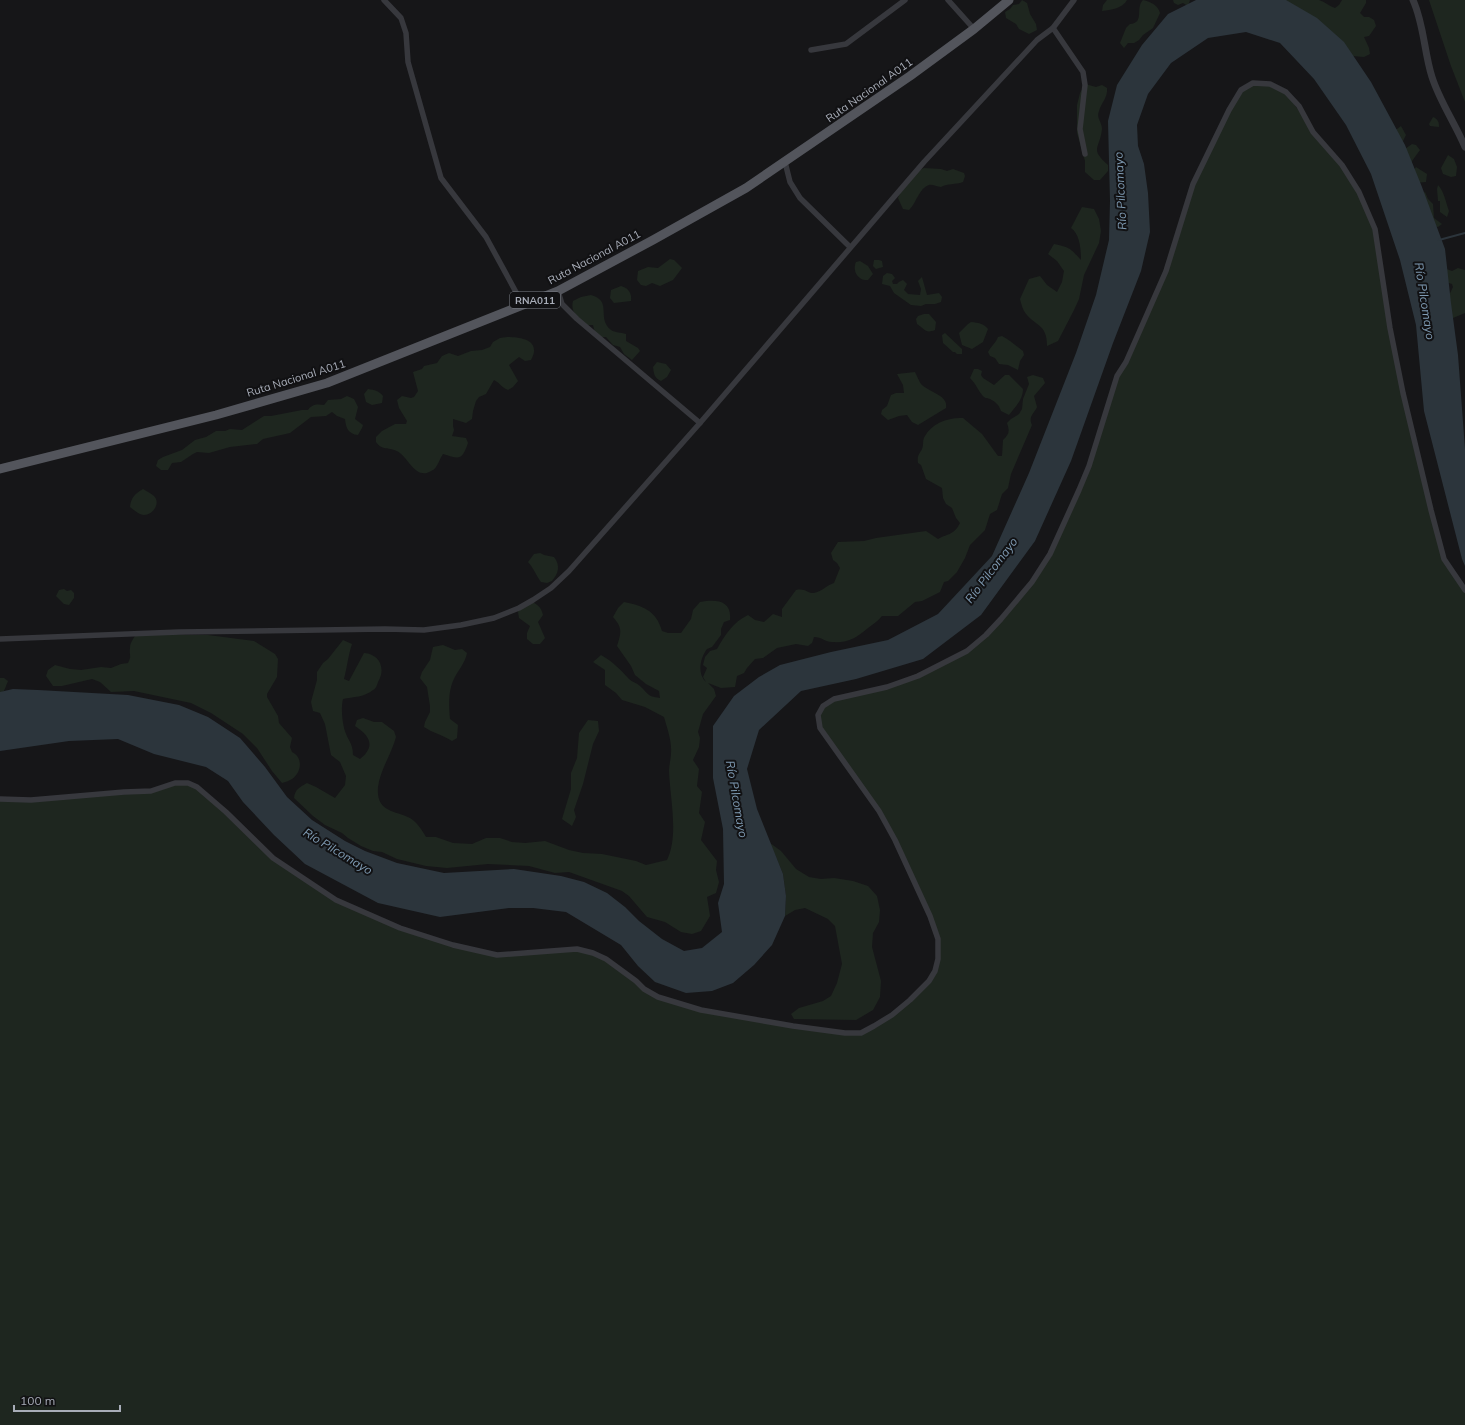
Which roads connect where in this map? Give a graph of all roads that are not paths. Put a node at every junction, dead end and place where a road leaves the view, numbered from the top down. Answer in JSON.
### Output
{"nodes":[{"id":1,"x":384,"y":0,"type":"edge"},
{"id":2,"x":905,"y":0,"type":"edge"},
{"id":3,"x":948,"y":0,"type":"edge"},
{"id":4,"x":1009,"y":0,"type":"edge"},
{"id":5,"x":1074,"y":0,"type":"edge"},
{"id":6,"x":1413,"y":0,"type":"edge"},
{"id":7,"x":1053,"y":28,"type":"junction"},
{"id":8,"x":974,"y":29,"type":"junction"},
{"id":9,"x":810,"y":50,"type":"dead end"},
{"id":10,"x":1465,"y":147,"type":"edge"},
{"id":11,"x":1086,"y":154,"type":"dead end"},
{"id":12,"x":785,"y":162,"type":"junction"},
{"id":13,"x":850,"y":247,"type":"junction"},
{"id":14,"x":558,"y":291,"type":"junction"},
{"id":15,"x":523,"y":305,"type":"junction"},
{"id":16,"x":700,"y":423,"type":"junction"},
{"id":17,"x":0,"y":469,"type":"edge"},
{"id":18,"x":1465,"y":590,"type":"edge"},
{"id":19,"x":0,"y":639,"type":"edge"},
{"id":20,"x":0,"y":799,"type":"edge"}],
"edges":[{"from":1,"to":15,"type":"street"},
{"from":2,"to":9,"type":"street"},
{"from":3,"to":8,"type":"street"},
{"from":4,"to":8,"type":"main road","name":"Ruta Nacional A011","number":"RNA011"},
{"from":5,"to":7,"type":"street"},
{"from":6,"to":10,"type":"street"},
{"from":7,"to":11,"type":"street"},
{"from":7,"to":13,"type":"street"},
{"from":8,"to":12,"type":"main road","name":"Ruta Nacional A011","number":"RNA011"},
{"from":12,"to":13,"type":"street"},
{"from":12,"to":14,"type":"main road","name":"Ruta Nacional A011","number":"RNA011"},
{"from":13,"to":16,"type":"street"},
{"from":14,"to":15,"type":"main road","name":"Ruta Nacional A011","number":"RNA011"},
{"from":14,"to":16,"type":"street"},
{"from":15,"to":17,"type":"main road","name":"Ruta Nacional A011","number":"RNA011"},
{"from":16,"to":19,"type":"street"},
{"from":18,"to":20,"type":"street"}]}
